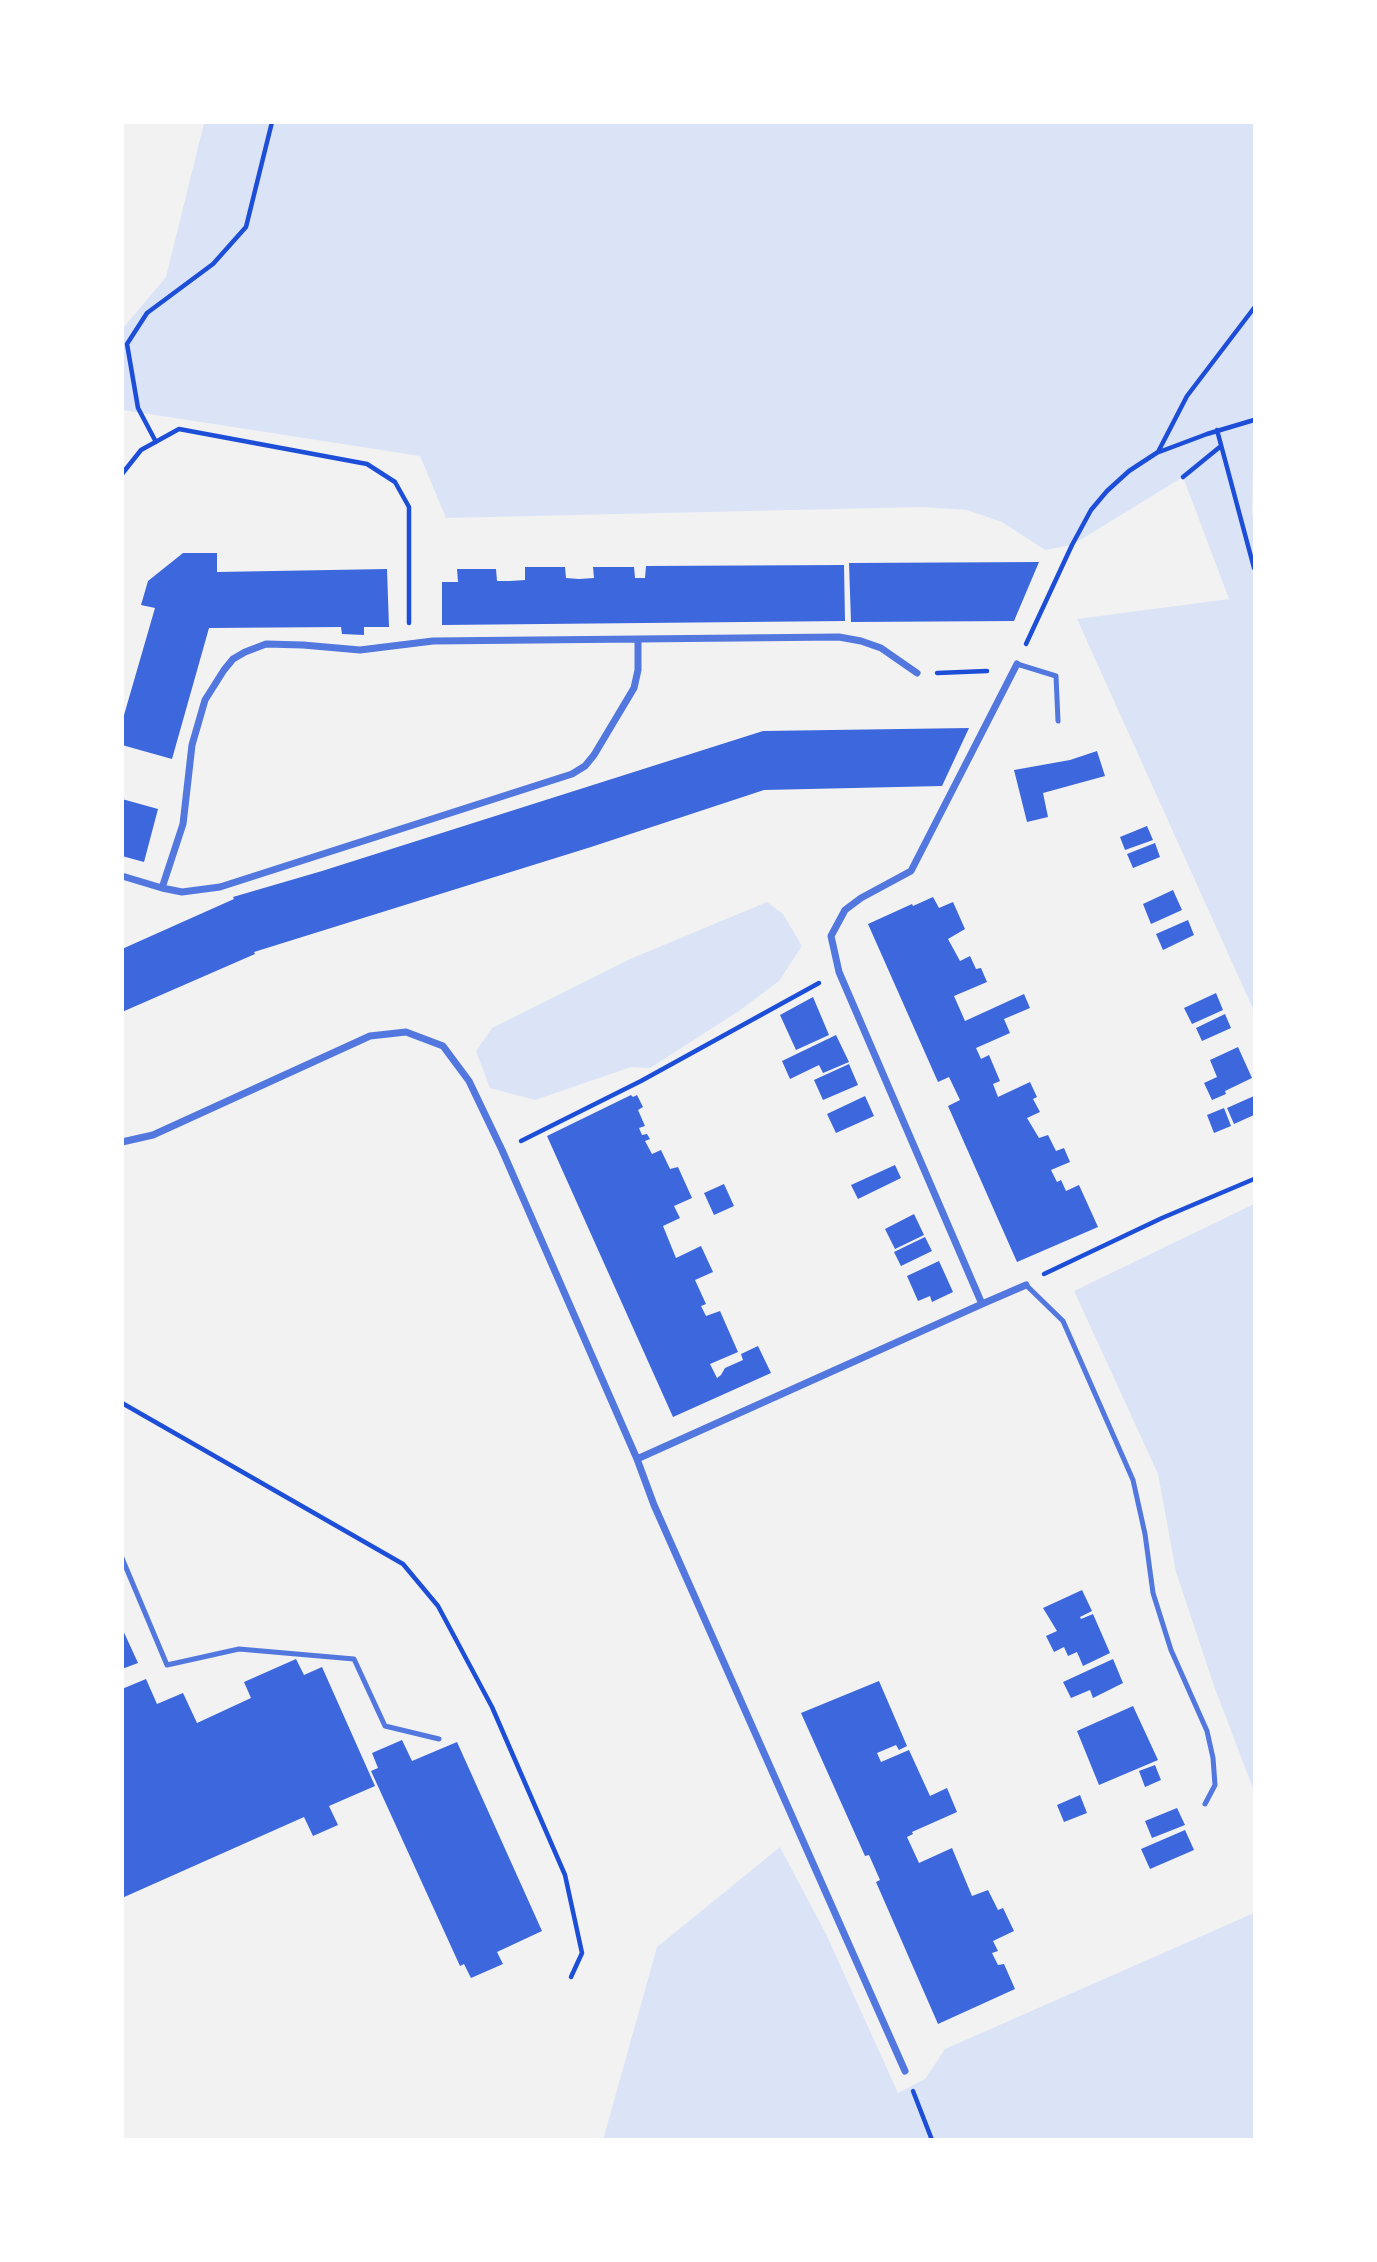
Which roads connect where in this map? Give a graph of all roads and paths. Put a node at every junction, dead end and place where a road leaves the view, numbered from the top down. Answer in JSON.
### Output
{"nodes":[{"id":1,"x":272,"y":122,"type":"edge"},
{"id":2,"x":1255,"y":309,"type":"edge"},
{"id":3,"x":1255,"y":420,"type":"edge"},
{"id":4,"x":1217,"y":430,"type":"junction"},
{"id":5,"x":156,"y":442,"type":"junction"},
{"id":6,"x":1221,"y":446,"type":"junction"},
{"id":7,"x":1158,"y":452,"type":"junction"},
{"id":8,"x":122,"y":474,"type":"edge"},
{"id":9,"x":1183,"y":477,"type":"dead end"},
{"id":10,"x":1255,"y":568,"type":"edge"},
{"id":11,"x":638,"y":639,"type":"junction"},
{"id":12,"x":409,"y":645,"type":"junction"},
{"id":13,"x":1017,"y":664,"type":"junction"},
{"id":14,"x":917,"y":673,"type":"dead end"},
{"id":15,"x":1058,"y":722,"type":"dead end"},
{"id":16,"x":122,"y":876,"type":"edge"},
{"id":17,"x":162,"y":888,"type":"junction"},
{"id":18,"x":817,"y":984,"type":"dead end"},
{"id":19,"x":544,"y":1130,"type":"dead end"},
{"id":20,"x":122,"y":1142,"type":"edge"},
{"id":21,"x":1255,"y":1179,"type":"edge"},
{"id":22,"x":1026,"y":1285,"type":"junction"},
{"id":23,"x":982,"y":1304,"type":"junction"},
{"id":24,"x":122,"y":1403,"type":"edge"},
{"id":25,"x":637,"y":1459,"type":"junction"},
{"id":26,"x":122,"y":1558,"type":"edge"},
{"id":27,"x":439,"y":1739,"type":"dead end"},
{"id":28,"x":1205,"y":1804,"type":"dead end"},
{"id":29,"x":571,"y":1977,"type":"dead end"},
{"id":30,"x":905,"y":2071,"type":"joint"},
{"id":31,"x":932,"y":2140,"type":"edge"}],
"edges":[{"from":1,"to":5,"type":"path"},
{"from":2,"to":7,"type":"path"},
{"from":3,"to":4,"type":"path"},
{"from":4,"to":6,"type":"path"},
{"from":4,"to":7,"type":"path"},
{"from":5,"to":8,"type":"path"},
{"from":5,"to":12,"type":"path"},
{"from":6,"to":9,"type":"path"},
{"from":6,"to":10,"type":"path"},
{"from":7,"to":13,"type":"path"},
{"from":11,"to":12,"type":"street"},
{"from":11,"to":14,"type":"street"},
{"from":11,"to":17,"type":"street"},
{"from":12,"to":17,"type":"street"},
{"from":13,"to":15,"type":"lane"},
{"from":13,"to":23,"type":"street"},
{"from":16,"to":17,"type":"street"},
{"from":18,"to":19,"type":"path"},
{"from":20,"to":25,"type":"street"},
{"from":21,"to":22,"type":"path"},
{"from":22,"to":23,"type":"street"},
{"from":22,"to":28,"type":"lane"},
{"from":23,"to":25,"type":"street"},
{"from":24,"to":29,"type":"path"},
{"from":25,"to":30,"type":"street"},
{"from":26,"to":27,"type":"lane"},
{"from":30,"to":31,"type":"path"}]}
